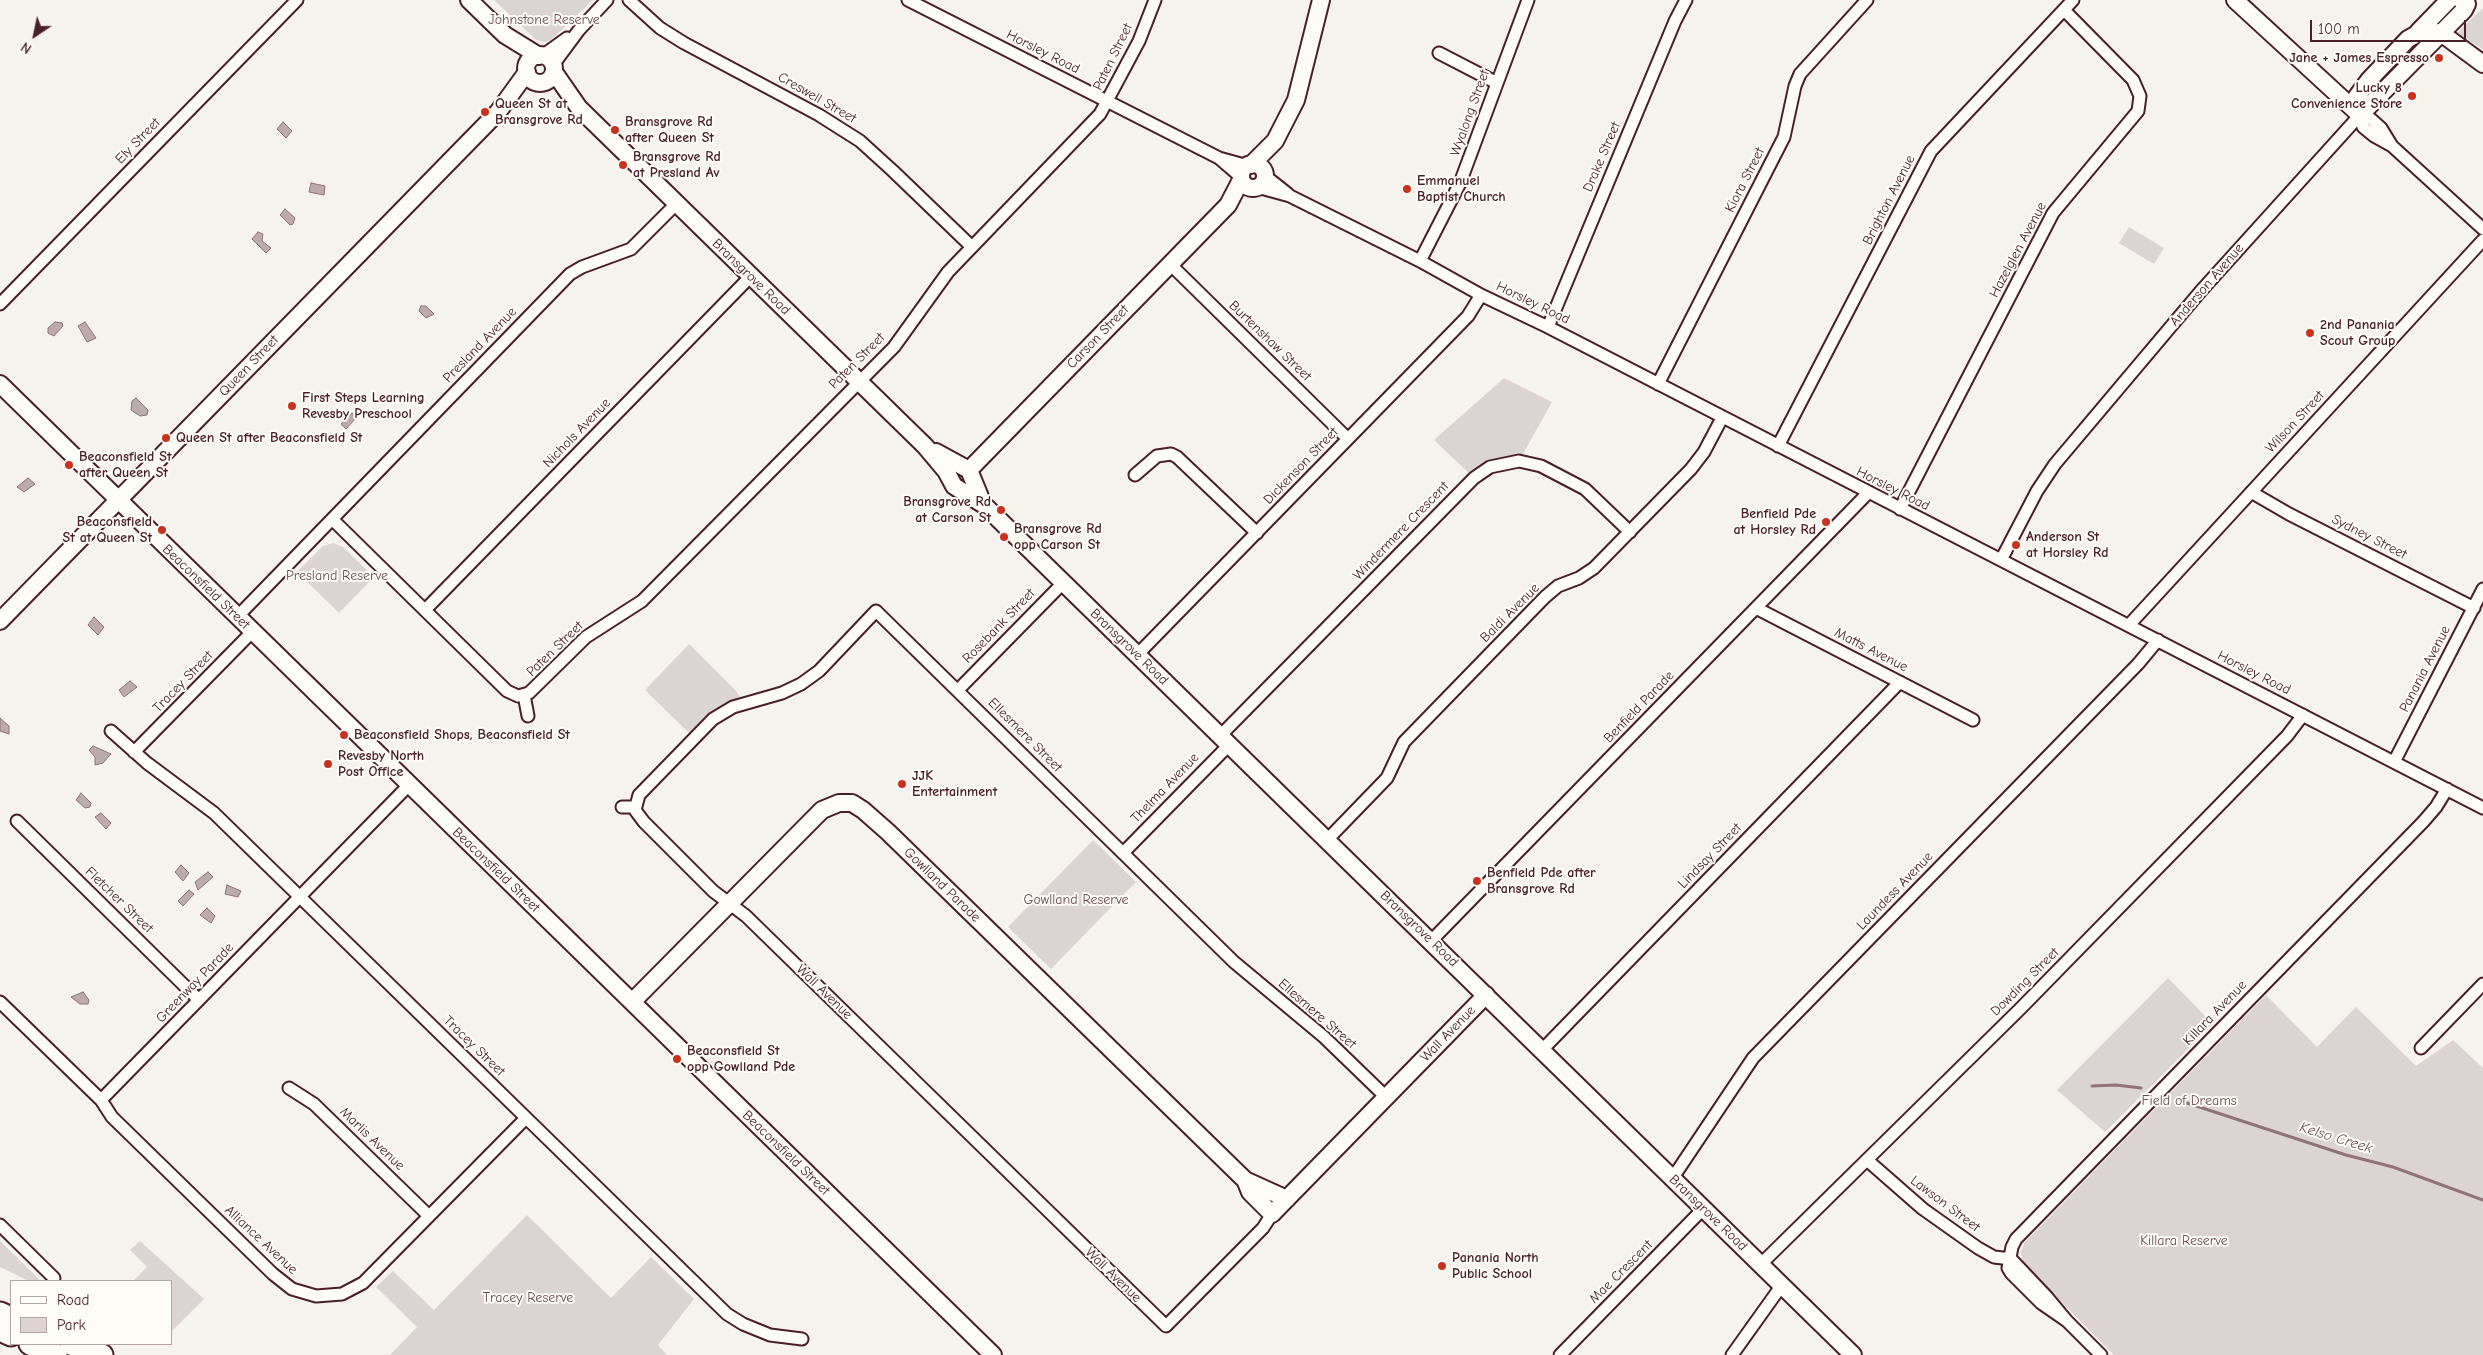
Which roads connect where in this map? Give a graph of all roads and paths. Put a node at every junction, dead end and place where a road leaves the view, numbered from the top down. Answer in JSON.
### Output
{"nodes":[{"id":1,"x":297,"y":0,"type":"edge"},
{"id":2,"x":469,"y":0,"type":"edge"},
{"id":3,"x":608,"y":0,"type":"edge"},
{"id":4,"x":629,"y":0,"type":"edge"},
{"id":5,"x":908,"y":0,"type":"edge"},
{"id":6,"x":1155,"y":0,"type":"edge"},
{"id":7,"x":1322,"y":0,"type":"edge"},
{"id":8,"x":1528,"y":0,"type":"edge"},
{"id":9,"x":1686,"y":0,"type":"edge"},
{"id":10,"x":1867,"y":0,"type":"edge"},
{"id":11,"x":2073,"y":0,"type":"edge"},
{"id":12,"x":2235,"y":0,"type":"edge"},
{"id":13,"x":2449,"y":0,"type":"edge"},
{"id":14,"x":2461,"y":0,"type":"edge"},
{"id":15,"x":2064,"y":10,"type":"junction"},
{"id":16,"x":2418,"y":32,"type":"junction"},
{"id":17,"x":2439,"y":35,"type":"junction"},
{"id":18,"x":1439,"y":53,"type":"dead end"},
{"id":19,"x":2483,"y":65,"type":"edge"},
{"id":20,"x":540,"y":69,"type":"junction"},
{"id":21,"x":1497,"y":83,"type":"junction"},
{"id":22,"x":1108,"y":102,"type":"junction"},
{"id":23,"x":2360,"y":105,"type":"junction"},
{"id":24,"x":1253,"y":176,"type":"junction"},
{"id":25,"x":676,"y":204,"type":"junction"},
{"id":26,"x":2483,"y":229,"type":"edge"},
{"id":27,"x":2483,"y":240,"type":"edge"},
{"id":28,"x":972,"y":247,"type":"junction"},
{"id":29,"x":1420,"y":261,"type":"junction"},
{"id":30,"x":1170,"y":264,"type":"junction"},
{"id":31,"x":750,"y":277,"type":"junction"},
{"id":32,"x":1481,"y":295,"type":"junction"},
{"id":33,"x":0,"y":304,"type":"edge"},
{"id":34,"x":1548,"y":327,"type":"junction"},
{"id":35,"x":859,"y":382,"type":"junction"},
{"id":36,"x":0,"y":384,"type":"edge"},
{"id":37,"x":1658,"y":384,"type":"junction"},
{"id":38,"x":1722,"y":418,"type":"junction"},
{"id":39,"x":1348,"y":439,"type":"junction"},
{"id":40,"x":925,"y":446,"type":"junction"},
{"id":41,"x":1778,"y":446,"type":"junction"},
{"id":42,"x":968,"y":472,"type":"junction"},
{"id":43,"x":1135,"y":475,"type":"dead end"},
{"id":44,"x":954,"y":483,"type":"junction"},
{"id":45,"x":2251,"y":492,"type":"junction"},
{"id":46,"x":1868,"y":493,"type":"junction"},
{"id":47,"x":118,"y":500,"type":"junction"},
{"id":48,"x":984,"y":505,"type":"junction"},
{"id":49,"x":1900,"y":509,"type":"junction"},
{"id":50,"x":332,"y":520,"type":"junction"},
{"id":51,"x":1630,"y":532,"type":"junction"},
{"id":52,"x":1256,"y":533,"type":"junction"},
{"id":53,"x":2002,"y":560,"type":"junction"},
{"id":54,"x":1062,"y":583,"type":"junction"},
{"id":55,"x":2483,"y":590,"type":"edge"},
{"id":56,"x":1756,"y":608,"type":"junction"},
{"id":57,"x":2474,"y":608,"type":"junction"},
{"id":58,"x":425,"y":610,"type":"junction"},
{"id":59,"x":237,"y":617,"type":"junction"},
{"id":60,"x":0,"y":621,"type":"edge"},
{"id":61,"x":2129,"y":625,"type":"junction"},
{"id":62,"x":252,"y":632,"type":"junction"},
{"id":63,"x":2158,"y":640,"type":"junction"},
{"id":64,"x":1137,"y":655,"type":"junction"},
{"id":65,"x":1900,"y":682,"type":"junction"},
{"id":66,"x":958,"y":690,"type":"junction"},
{"id":67,"x":524,"y":695,"type":"junction"},
{"id":68,"x":2303,"y":715,"type":"junction"},
{"id":69,"x":528,"y":716,"type":"dead end"},
{"id":70,"x":1973,"y":720,"type":"dead end"},
{"id":71,"x":111,"y":731,"type":"dead end"},
{"id":72,"x":1224,"y":741,"type":"junction"},
{"id":73,"x":134,"y":752,"type":"junction"},
{"id":74,"x":2394,"y":762,"type":"junction"},
{"id":75,"x":409,"y":785,"type":"junction"},
{"id":76,"x":2447,"y":789,"type":"junction"},
{"id":77,"x":622,"y":807,"type":"dead end"},
{"id":78,"x":635,"y":807,"type":"junction"},
{"id":79,"x":2483,"y":808,"type":"edge"},
{"id":80,"x":17,"y":821,"type":"dead end"},
{"id":81,"x":1327,"y":840,"type":"junction"},
{"id":82,"x":1123,"y":853,"type":"junction"},
{"id":83,"x":300,"y":897,"type":"junction"},
{"id":84,"x":730,"y":904,"type":"junction"},
{"id":85,"x":1431,"y":941,"type":"junction"},
{"id":86,"x":2483,"y":984,"type":"edge"},
{"id":87,"x":1486,"y":995,"type":"junction"},
{"id":88,"x":200,"y":1000,"type":"junction"},
{"id":89,"x":0,"y":1002,"type":"edge"},
{"id":90,"x":632,"y":1002,"type":"junction"},
{"id":91,"x":2421,"y":1048,"type":"dead end"},
{"id":92,"x":1542,"y":1050,"type":"junction"},
{"id":93,"x":289,"y":1088,"type":"dead end"},
{"id":94,"x":1386,"y":1097,"type":"junction"},
{"id":95,"x":102,"y":1100,"type":"junction"},
{"id":96,"x":526,"y":1118,"type":"junction"},
{"id":97,"x":1867,"y":1160,"type":"junction"},
{"id":98,"x":1672,"y":1179,"type":"junction"},
{"id":99,"x":1245,"y":1180,"type":"junction"},
{"id":100,"x":1286,"y":1199,"type":"junction"},
{"id":101,"x":1703,"y":1209,"type":"junction"},
{"id":102,"x":1272,"y":1214,"type":"junction"},
{"id":103,"x":429,"y":1216,"type":"junction"},
{"id":104,"x":0,"y":1225,"type":"edge"},
{"id":105,"x":2011,"y":1259,"type":"junction"},
{"id":106,"x":1761,"y":1264,"type":"junction"},
{"id":107,"x":54,"y":1278,"type":"dead end"},
{"id":108,"x":1782,"y":1284,"type":"junction"},
{"id":109,"x":802,"y":1339,"type":"dead end"},
{"id":110,"x":32,"y":1345,"type":"edge"},
{"id":111,"x":74,"y":1345,"type":"edge"},
{"id":112,"x":56,"y":1355,"type":"edge"},
{"id":113,"x":102,"y":1355,"type":"edge"},
{"id":114,"x":992,"y":1355,"type":"edge"},
{"id":115,"x":1560,"y":1355,"type":"edge"},
{"id":116,"x":1732,"y":1355,"type":"edge"},
{"id":117,"x":1853,"y":1355,"type":"edge"},
{"id":118,"x":2101,"y":1355,"type":"edge"}],
"edges":[{"from":1,"to":33,"type":"street","name":"Ely Street"},
{"from":2,"to":20,"type":"main road","name":"Bransgrove Road"},
{"from":3,"to":20,"type":"street","name":"Queen Street"},
{"from":4,"to":28,"type":"street","name":"Creswell Street"},
{"from":5,"to":22,"type":"street","name":"Horsley Road"},
{"from":6,"to":22,"type":"street","name":"Paten Street"},
{"from":7,"to":24,"type":"main road","name":"Carson Street"},
{"from":8,"to":21,"type":"street","name":"Wyalong Street"},
{"from":9,"to":34,"type":"street","name":"Drake Street"},
{"from":10,"to":37,"type":"street","name":"Kiora Street"},
{"from":11,"to":15,"type":"street","name":"Brighton Avenue"},
{"from":12,"to":23,"type":"main road"},
{"from":13,"to":16,"type":"main road","name":"Anderson Avenue"},
{"from":14,"to":17,"type":"main road","name":"Anderson Avenue"},
{"from":15,"to":41,"type":"street","name":"Brighton Avenue"},
{"from":15,"to":49,"type":"street","name":"Hazelglen Avenue"},
{"from":16,"to":17,"type":"main road"},
{"from":16,"to":23,"type":"main road","name":"Anderson Avenue"},
{"from":17,"to":19,"type":"main road"},
{"from":17,"to":23,"type":"main road","name":"Anderson Avenue"},
{"from":18,"to":21,"type":"street"},
{"from":20,"to":25,"type":"main road","name":"Bransgrove Road"},
{"from":20,"to":47,"type":"main road","name":"Queen Street"},
{"from":21,"to":29,"type":"street","name":"Wyalong Street"},
{"from":22,"to":24,"type":"street","name":"Horsley Road"},
{"from":22,"to":28,"type":"street","name":"Paten Street"},
{"from":23,"to":26,"type":"street"},
{"from":23,"to":53,"type":"street","name":"Anderson Avenue"},
{"from":24,"to":29,"type":"street","name":"Horsley Road"},
{"from":24,"to":30,"type":"main road","name":"Carson Street"},
{"from":25,"to":31,"type":"main road","name":"Bransgrove Road"},
{"from":25,"to":50,"type":"street","name":"Presland Avenue"},
{"from":27,"to":45,"type":"street","name":"Wilson Street"},
{"from":28,"to":35,"type":"street","name":"Paten Street"},
{"from":29,"to":32,"type":"street","name":"Horsley Road"},
{"from":30,"to":39,"type":"street","name":"Burtenshaw Street"},
{"from":30,"to":42,"type":"main road","name":"Carson Street"},
{"from":31,"to":35,"type":"main road","name":"Bransgrove Road"},
{"from":31,"to":58,"type":"street","name":"Nichols Avenue"},
{"from":32,"to":34,"type":"street","name":"Horsley Road"},
{"from":32,"to":39,"type":"street","name":"Dickenson Street"},
{"from":34,"to":37,"type":"street","name":"Horsley Road"},
{"from":35,"to":40,"type":"main road","name":"Bransgrove Road"},
{"from":35,"to":67,"type":"street","name":"Paten Street"},
{"from":36,"to":47,"type":"main road","name":"Beaconsfield Street"},
{"from":37,"to":38,"type":"street","name":"Horsley Road"},
{"from":38,"to":41,"type":"street","name":"Horsley Road"},
{"from":38,"to":51,"type":"street","name":"Baldi Avenue"},
{"from":39,"to":52,"type":"street","name":"Dickenson Street"},
{"from":40,"to":42,"type":"main road","name":"Bransgrove Road"},
{"from":40,"to":44,"type":"main road","name":"Bransgrove Road"},
{"from":41,"to":46,"type":"street","name":"Horsley Road"},
{"from":42,"to":44,"type":"main road","name":"Carson Street"},
{"from":42,"to":48,"type":"main road","name":"Bransgrove Road"},
{"from":43,"to":52,"type":"street"},
{"from":44,"to":48,"type":"main road","name":"Bransgrove Road"},
{"from":45,"to":57,"type":"street","name":"Sydney Street"},
{"from":45,"to":61,"type":"street","name":"Wilson Street"},
{"from":46,"to":49,"type":"street","name":"Horsley Road"},
{"from":46,"to":56,"type":"street","name":"Benfield Parade"},
{"from":47,"to":59,"type":"main road","name":"Beaconsfield Street"},
{"from":47,"to":60,"type":"main road","name":"Queen Street"},
{"from":48,"to":54,"type":"main road","name":"Bransgrove Road"},
{"from":49,"to":53,"type":"street","name":"Horsley Road"},
{"from":50,"to":58,"type":"street","name":"Paten Street"},
{"from":50,"to":59,"type":"street","name":"Presland Avenue"},
{"from":51,"to":72,"type":"street","name":"Windermere Crescent"},
{"from":51,"to":81,"type":"street","name":"Baldi Avenue"},
{"from":52,"to":64,"type":"street","name":"Dickenson Street"},
{"from":53,"to":61,"type":"street","name":"Horsley Road"},
{"from":54,"to":64,"type":"main road","name":"Bransgrove Road"},
{"from":54,"to":66,"type":"street","name":"Rosebank Street"},
{"from":55,"to":57,"type":"street","name":"Panania Avenue"},
{"from":56,"to":65,"type":"street","name":"Matts Avenue"},
{"from":56,"to":85,"type":"street","name":"Benfield Parade"},
{"from":57,"to":74,"type":"street","name":"Panania Avenue"},
{"from":58,"to":67,"type":"street","name":"Paten Street"},
{"from":59,"to":62,"type":"main road","name":"Beaconsfield Street"},
{"from":61,"to":63,"type":"street","name":"Horsley Road"},
{"from":62,"to":73,"type":"street","name":"Tracey Street"},
{"from":62,"to":75,"type":"main road","name":"Beaconsfield Street"},
{"from":63,"to":68,"type":"street","name":"Horsley Road"},
{"from":63,"to":98,"type":"street","name":"Laundess Avenue"},
{"from":64,"to":72,"type":"main road","name":"Bransgrove Road"},
{"from":65,"to":70,"type":"street","name":"Matts Avenue"},
{"from":65,"to":92,"type":"street","name":"Lindsay Street"},
{"from":66,"to":78,"type":"street","name":"Ellesmere Street"},
{"from":66,"to":82,"type":"street","name":"Ellesmere Street"},
{"from":67,"to":69,"type":"street","name":"Paten Street"},
{"from":68,"to":74,"type":"street","name":"Horsley Road"},
{"from":68,"to":97,"type":"street","name":"Dowding Street"},
{"from":71,"to":73,"type":"street","name":"Tracey Street"},
{"from":72,"to":81,"type":"main road","name":"Bransgrove Road"},
{"from":72,"to":82,"type":"street","name":"Thelma Avenue"},
{"from":73,"to":83,"type":"street","name":"Tracey Street"},
{"from":74,"to":76,"type":"street","name":"Horsley Road"},
{"from":75,"to":83,"type":"street","name":"Greenway Parade"},
{"from":75,"to":90,"type":"main road","name":"Beaconsfield Street"},
{"from":76,"to":79,"type":"street","name":"Horsley Road"},
{"from":76,"to":105,"type":"street","name":"Killara Avenue"},
{"from":77,"to":78,"type":"street"},
{"from":78,"to":84,"type":"street"},
{"from":80,"to":88,"type":"street","name":"Fletcher Street"},
{"from":81,"to":85,"type":"main road","name":"Bransgrove Road"},
{"from":82,"to":94,"type":"street","name":"Ellesmere Street"},
{"from":83,"to":88,"type":"street","name":"Greenway Parade"},
{"from":83,"to":96,"type":"street","name":"Tracey Street"},
{"from":84,"to":90,"type":"main road","name":"Gowlland Parade"},
{"from":84,"to":99,"type":"main road","name":"Gowlland Parade"},
{"from":84,"to":102,"type":"street","name":"Wall Avenue"},
{"from":85,"to":87,"type":"main road","name":"Bransgrove Road"},
{"from":86,"to":91,"type":"street"},
{"from":87,"to":92,"type":"main road","name":"Bransgrove Road"},
{"from":87,"to":94,"type":"main road","name":"Wall Avenue"},
{"from":88,"to":95,"type":"street","name":"Greenway Parade"},
{"from":89,"to":95,"type":"street"},
{"from":90,"to":114,"type":"main road","name":"Beaconsfield Street"},
{"from":92,"to":98,"type":"main road","name":"Bransgrove Road"},
{"from":93,"to":103,"type":"street","name":"Marlis Avenue"},
{"from":94,"to":100,"type":"main road","name":"Wall Avenue"},
{"from":95,"to":103,"type":"street","name":"Alliance Avenue"},
{"from":96,"to":103,"type":"street","name":"Alliance Avenue"},
{"from":96,"to":109,"type":"street","name":"Tracey Street"},
{"from":97,"to":105,"type":"street","name":"Lawson Street"},
{"from":97,"to":106,"type":"street","name":"Dowding Street"},
{"from":98,"to":101,"type":"main road","name":"Bransgrove Road"},
{"from":99,"to":100,"type":"main road","name":"Gowlland Parade"},
{"from":99,"to":102,"type":"main road","name":"Gowlland Parade"},
{"from":100,"to":102,"type":"main road","name":"Wall Avenue"},
{"from":101,"to":106,"type":"main road","name":"Bransgrove Road"},
{"from":101,"to":115,"type":"street","name":"Mae Crescent"},
{"from":104,"to":107,"type":"street"},
{"from":105,"to":118,"type":"street"},
{"from":106,"to":108,"type":"main road","name":"Bransgrove Road"},
{"from":108,"to":116,"type":"street"},
{"from":108,"to":117,"type":"main road","name":"Bransgrove Road"},
{"from":110,"to":112,"type":"highway"},
{"from":111,"to":113,"type":"highway"}]}
